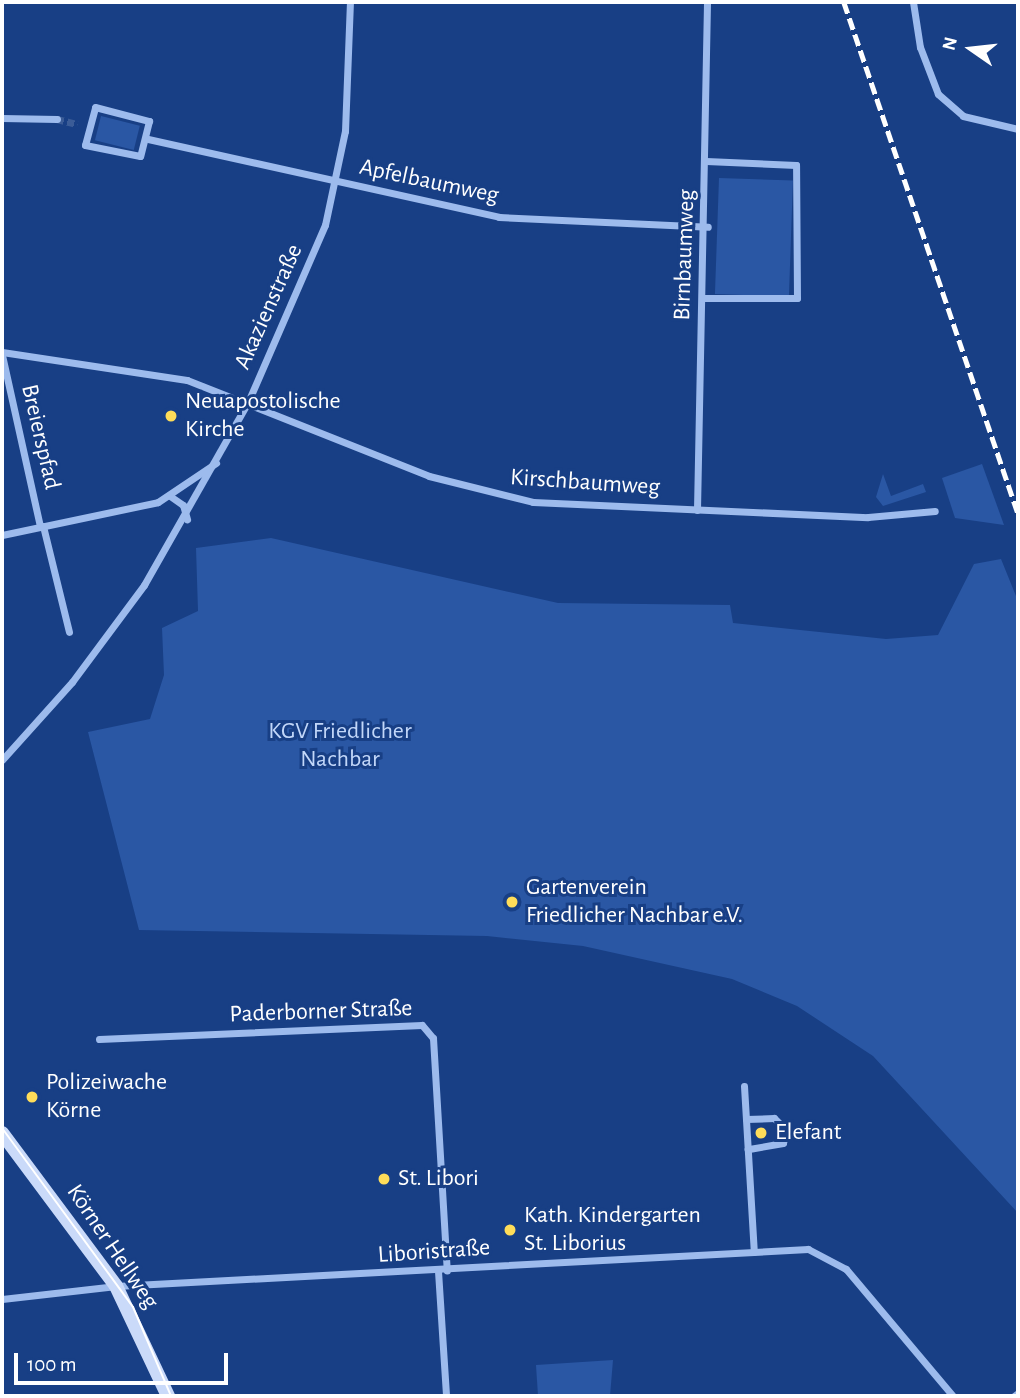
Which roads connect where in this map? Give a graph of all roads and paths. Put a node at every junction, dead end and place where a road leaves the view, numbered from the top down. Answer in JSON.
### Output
{"nodes":[{"id":1,"x":350,"y":2,"type":"edge"},
{"id":2,"x":707,"y":2,"type":"edge"},
{"id":3,"x":913,"y":2,"type":"edge"},
{"id":4,"x":2,"y":118,"type":"edge"},
{"id":5,"x":57,"y":119,"type":"tunnel mouth"},
{"id":6,"x":1018,"y":129,"type":"edge"},
{"id":7,"x":148,"y":139,"type":"junction"},
{"id":8,"x":706,"y":161,"type":"junction"},
{"id":9,"x":335,"y":183,"type":"junction"},
{"id":10,"x":708,"y":227,"type":"junction"},
{"id":11,"x":703,"y":298,"type":"junction"},
{"id":12,"x":2,"y":354,"type":"edge"},
{"id":13,"x":248,"y":402,"type":"junction"},
{"id":14,"x":219,"y":461,"type":"junction"},
{"id":15,"x":170,"y":496,"type":"junction"},
{"id":16,"x":697,"y":510,"type":"junction"},
{"id":17,"x":935,"y":511,"type":"dead end"},
{"id":18,"x":187,"y":520,"type":"junction"},
{"id":19,"x":41,"y":526,"type":"junction"},
{"id":20,"x":2,"y":535,"type":"edge"},
{"id":21,"x":69,"y":632,"type":"dead end"},
{"id":22,"x":2,"y":760,"type":"edge"},
{"id":23,"x":99,"y":1039,"type":"dead end"},
{"id":24,"x":744,"y":1086,"type":"dead end"},
{"id":25,"x":746,"y":1119,"type":"junction"},
{"id":26,"x":2,"y":1133,"type":"edge"},
{"id":27,"x":748,"y":1149,"type":"junction"},
{"id":28,"x":754,"y":1252,"type":"junction"},
{"id":29,"x":438,"y":1271,"type":"junction"},
{"id":30,"x":447,"y":1271,"type":"junction"},
{"id":31,"x":117,"y":1286,"type":"junction"},
{"id":32,"x":2,"y":1299,"type":"edge"},
{"id":33,"x":1018,"y":1393,"type":"edge"},
{"id":34,"x":168,"y":1396,"type":"edge"},
{"id":35,"x":446,"y":1396,"type":"edge"},
{"id":36,"x":953,"y":1396,"type":"edge"},
{"id":37,"x":1014,"y":1396,"type":"edge"}],
"edges":[{"from":1,"to":9,"type":"street","name":"Akazienstraße"},
{"from":2,"to":8,"type":"street","name":"Birnbaumweg"},
{"from":3,"to":6,"type":"street"},
{"from":4,"to":5,"type":"street"},
{"from":7,"to":7,"type":"street"},
{"from":7,"to":9,"type":"street","name":"Apfelbaumweg"},
{"from":8,"to":10,"type":"street","name":"Birnbaumweg"},
{"from":8,"to":11,"type":"street"},
{"from":9,"to":10,"type":"street","name":"Apfelbaumweg"},
{"from":9,"to":13,"type":"street","name":"Akazienstraße"},
{"from":10,"to":11,"type":"street","name":"Birnbaumweg"},
{"from":11,"to":16,"type":"street","name":"Birnbaumweg"},
{"from":12,"to":13,"type":"street","name":"Kirschbaumweg"},
{"from":12,"to":19,"type":"street","name":"Breierspfad"},
{"from":13,"to":14,"type":"street","name":"Akazienstraße"},
{"from":13,"to":16,"type":"street","name":"Kirschbaumweg"},
{"from":14,"to":15,"type":"street"},
{"from":14,"to":18,"type":"street","name":"Akazienstraße"},
{"from":15,"to":18,"type":"street"},
{"from":15,"to":19,"type":"street"},
{"from":16,"to":17,"type":"street","name":"Kirschbaumweg"},
{"from":18,"to":22,"type":"street","name":"Akazienstraße"},
{"from":19,"to":20,"type":"street"},
{"from":19,"to":21,"type":"street","name":"Breierspfad"},
{"from":23,"to":30,"type":"street","name":"Paderborner Straße"},
{"from":24,"to":25,"type":"street"},
{"from":25,"to":27,"type":"street"},
{"from":25,"to":27,"type":"street"},
{"from":26,"to":31,"type":"main road","name":"Körner Hellweg"},
{"from":27,"to":28,"type":"street"},
{"from":28,"to":30,"type":"street","name":"Liboristraße"},
{"from":28,"to":36,"type":"street","name":"Liboristraße"},
{"from":29,"to":30,"type":"street","name":"Liboristraße"},
{"from":29,"to":31,"type":"street","name":"Liboristraße"},
{"from":29,"to":35,"type":"street"},
{"from":31,"to":32,"type":"street","name":"Liboristraße"},
{"from":31,"to":34,"type":"main road","name":"Körner Hellweg"},
{"from":33,"to":37,"type":"street"}]}
